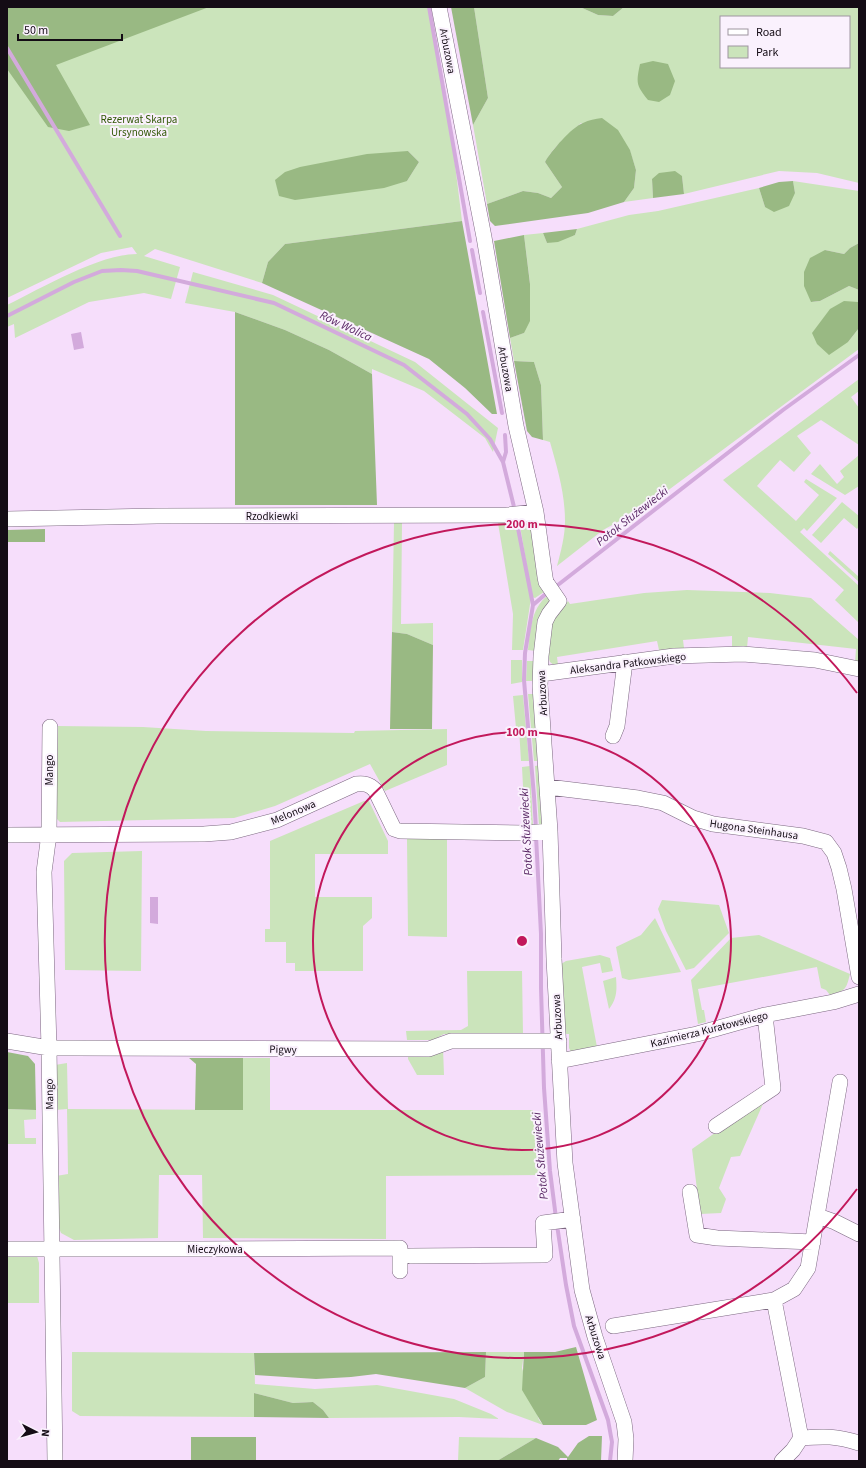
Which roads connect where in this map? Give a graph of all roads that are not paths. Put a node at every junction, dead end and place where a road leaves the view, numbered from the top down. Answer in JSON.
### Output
{"nodes":[{"id":1,"x":439,"y":7,"type":"edge"},
{"id":2,"x":533,"y":512,"type":"junction"},
{"id":3,"x":7,"y":519,"type":"edge"},
{"id":4,"x":625,"y":662,"type":"junction"},
{"id":5,"x":859,"y":669,"type":"edge"},
{"id":6,"x":540,"y":674,"type":"junction"},
{"id":7,"x":50,"y":727,"type":"dead end"},
{"id":8,"x":613,"y":736,"type":"dead end"},
{"id":9,"x":548,"y":787,"type":"junction"},
{"id":10,"x":548,"y":831,"type":"junction"},
{"id":11,"x":49,"y":834,"type":"junction"},
{"id":12,"x":7,"y":835,"type":"edge"},
{"id":13,"x":859,"y":977,"type":"edge"},
{"id":14,"x":859,"y":994,"type":"edge"},
{"id":15,"x":765,"y":1015,"type":"junction"},
{"id":16,"x":7,"y":1041,"type":"edge"},
{"id":17,"x":556,"y":1041,"type":"junction"},
{"id":18,"x":49,"y":1048,"type":"junction"},
{"id":19,"x":559,"y":1061,"type":"junction"},
{"id":20,"x":840,"y":1082,"type":"dead end"},
{"id":21,"x":716,"y":1126,"type":"dead end"},
{"id":22,"x":690,"y":1192,"type":"dead end"},
{"id":23,"x":818,"y":1216,"type":"junction"},
{"id":24,"x":568,"y":1220,"type":"junction"},
{"id":25,"x":859,"y":1234,"type":"edge"},
{"id":26,"x":813,"y":1242,"type":"junction"},
{"id":27,"x":51,"y":1248,"type":"junction"},
{"id":28,"x":7,"y":1249,"type":"edge"},
{"id":29,"x":410,"y":1256,"type":"dead end"},
{"id":30,"x":400,"y":1271,"type":"dead end"},
{"id":31,"x":774,"y":1300,"type":"junction"},
{"id":32,"x":613,"y":1326,"type":"dead end"},
{"id":33,"x":801,"y":1438,"type":"junction"},
{"id":34,"x":859,"y":1443,"type":"edge"},
{"id":35,"x":55,"y":1461,"type":"edge"},
{"id":36,"x":625,"y":1461,"type":"edge"},
{"id":37,"x":782,"y":1461,"type":"edge"}],
"edges":[{"from":1,"to":2,"type":"street","name":"Arbuzowa"},
{"from":2,"to":3,"type":"street","name":"Rzodkiewki"},
{"from":2,"to":6,"type":"street","name":"Arbuzowa"},
{"from":4,"to":5,"type":"street","name":"Aleksandra Patkowskiego"},
{"from":4,"to":6,"type":"street","name":"Aleksandra Patkowskiego"},
{"from":4,"to":8,"type":"street"},
{"from":6,"to":9,"type":"street","name":"Arbuzowa"},
{"from":7,"to":11,"type":"street","name":"Mango"},
{"from":9,"to":10,"type":"street","name":"Arbuzowa"},
{"from":9,"to":13,"type":"street","name":"Hugona Steinhausa"},
{"from":10,"to":11,"type":"street","name":"Melonowa"},
{"from":10,"to":17,"type":"street","name":"Arbuzowa"},
{"from":11,"to":12,"type":"street","name":"Melonowa"},
{"from":11,"to":18,"type":"street","name":"Mango"},
{"from":14,"to":15,"type":"street","name":"Kazimierza Kuratowskiego"},
{"from":15,"to":19,"type":"street","name":"Kazimierza Kuratowskiego"},
{"from":15,"to":21,"type":"street"},
{"from":16,"to":18,"type":"street","name":"Pigwy"},
{"from":17,"to":18,"type":"street","name":"Pigwy"},
{"from":17,"to":19,"type":"street","name":"Arbuzowa"},
{"from":18,"to":27,"type":"street","name":"Mango"},
{"from":19,"to":24,"type":"street","name":"Arbuzowa"},
{"from":20,"to":23,"type":"street"},
{"from":22,"to":26,"type":"street"},
{"from":23,"to":25,"type":"street"},
{"from":23,"to":26,"type":"street"},
{"from":24,"to":29,"type":"street"},
{"from":24,"to":36,"type":"street","name":"Arbuzowa"},
{"from":26,"to":31,"type":"street"},
{"from":27,"to":28,"type":"street","name":"Mieczykowa"},
{"from":27,"to":30,"type":"street","name":"Mieczykowa"},
{"from":27,"to":35,"type":"street","name":"Mango"},
{"from":31,"to":32,"type":"street"},
{"from":31,"to":33,"type":"street"},
{"from":33,"to":34,"type":"street"},
{"from":33,"to":37,"type":"street"}]}
